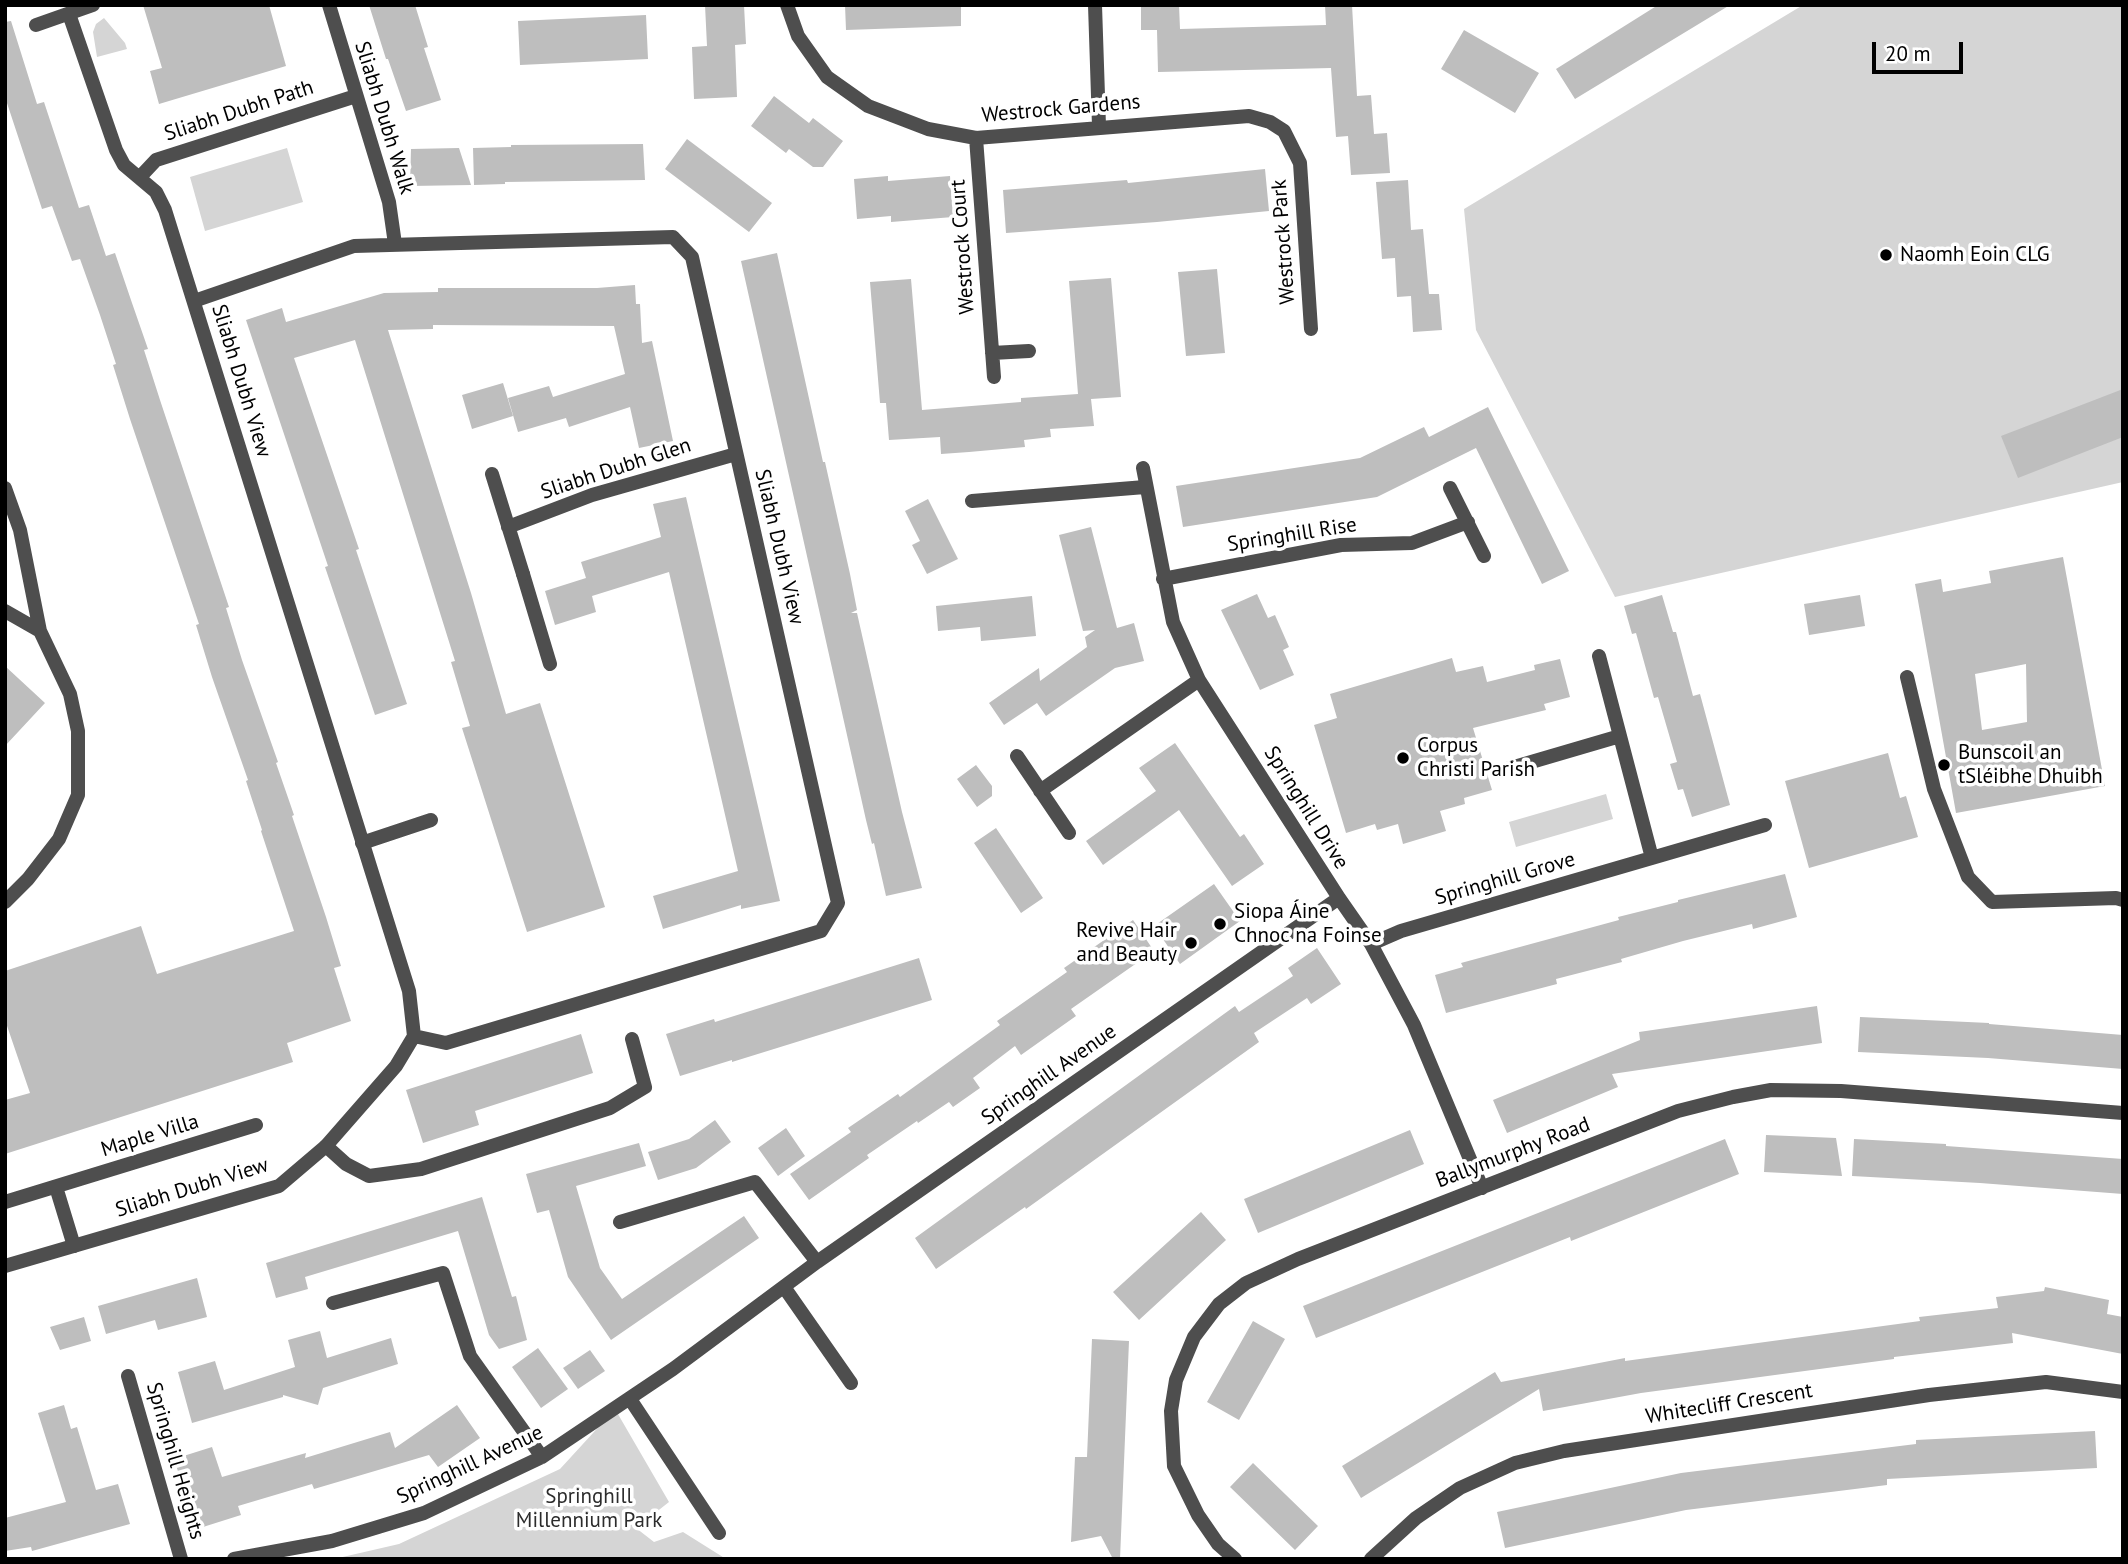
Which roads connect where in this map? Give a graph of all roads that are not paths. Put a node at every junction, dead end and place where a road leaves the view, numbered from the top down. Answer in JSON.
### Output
{"nodes":[{"id":1,"x":93,"y":5,"type":"edge"},
{"id":2,"x":329,"y":5,"type":"edge"},
{"id":3,"x":787,"y":5,"type":"edge"},
{"id":4,"x":1095,"y":5,"type":"edge"},
{"id":5,"x":69,"y":14,"type":"junction"},
{"id":6,"x":36,"y":25,"type":"dead end"},
{"id":7,"x":356,"y":96,"type":"junction"},
{"id":8,"x":1269,"y":122,"type":"joint"},
{"id":9,"x":1099,"y":126,"type":"junction"},
{"id":10,"x":976,"y":138,"type":"junction"},
{"id":11,"x":140,"y":177,"type":"junction"},
{"id":12,"x":396,"y":244,"type":"junction"},
{"id":13,"x":194,"y":301,"type":"junction"},
{"id":14,"x":1311,"y":330,"type":"dead end"},
{"id":15,"x":1029,"y":351,"type":"dead end"},
{"id":16,"x":992,"y":353,"type":"junction"},
{"id":17,"x":994,"y":377,"type":"dead end"},
{"id":18,"x":736,"y":454,"type":"junction"},
{"id":19,"x":1143,"y":468,"type":"dead end"},
{"id":20,"x":492,"y":474,"type":"dead end"},
{"id":21,"x":1145,"y":487,"type":"junction"},
{"id":22,"x":5,"y":488,"type":"edge"},
{"id":23,"x":1450,"y":488,"type":"dead end"},
{"id":24,"x":972,"y":501,"type":"dead end"},
{"id":25,"x":1468,"y":522,"type":"junction"},
{"id":26,"x":508,"y":527,"type":"junction"},
{"id":27,"x":1484,"y":556,"type":"dead end"},
{"id":28,"x":1163,"y":579,"type":"junction"},
{"id":29,"x":5,"y":611,"type":"edge"},
{"id":30,"x":40,"y":631,"type":"junction"},
{"id":31,"x":1600,"y":656,"type":"dead end"},
{"id":32,"x":550,"y":664,"type":"dead end"},
{"id":33,"x":1907,"y":677,"type":"dead end"},
{"id":34,"x":1199,"y":680,"type":"junction"},
{"id":35,"x":1620,"y":736,"type":"junction"},
{"id":36,"x":1017,"y":756,"type":"dead end"},
{"id":37,"x":1504,"y":770,"type":"dead end"},
{"id":38,"x":1040,"y":791,"type":"junction"},
{"id":39,"x":431,"y":820,"type":"dead end"},
{"id":40,"x":1765,"y":825,"type":"dead end"},
{"id":41,"x":1069,"y":833,"type":"dead end"},
{"id":42,"x":362,"y":843,"type":"junction"},
{"id":43,"x":1652,"y":858,"type":"junction"},
{"id":44,"x":1339,"y":898,"type":"junction"},
{"id":45,"x":2123,"y":900,"type":"edge"},
{"id":46,"x":5,"y":902,"type":"edge"},
{"id":47,"x":1371,"y":944,"type":"junction"},
{"id":48,"x":414,"y":1036,"type":"junction"},
{"id":49,"x":632,"y":1039,"type":"dead end"},
{"id":50,"x":2123,"y":1113,"type":"edge"},
{"id":51,"x":256,"y":1125,"type":"dead end"},
{"id":52,"x":326,"y":1146,"type":"junction"},
{"id":53,"x":56,"y":1186,"type":"junction"},
{"id":54,"x":1482,"y":1188,"type":"junction"},
{"id":55,"x":5,"y":1202,"type":"edge"},
{"id":56,"x":620,"y":1222,"type":"dead end"},
{"id":57,"x":74,"y":1246,"type":"junction"},
{"id":58,"x":817,"y":1262,"type":"junction"},
{"id":59,"x":5,"y":1266,"type":"edge"},
{"id":60,"x":783,"y":1287,"type":"junction"},
{"id":61,"x":333,"y":1303,"type":"dead end"},
{"id":62,"x":128,"y":1376,"type":"dead end"},
{"id":63,"x":851,"y":1383,"type":"dead end"},
{"id":64,"x":2123,"y":1392,"type":"edge"},
{"id":65,"x":630,"y":1399,"type":"junction"},
{"id":66,"x":542,"y":1457,"type":"junction"},
{"id":67,"x":719,"y":1533,"type":"dead end"},
{"id":68,"x":181,"y":1559,"type":"edge"},
{"id":69,"x":234,"y":1559,"type":"edge"},
{"id":70,"x":1235,"y":1559,"type":"edge"},
{"id":71,"x":1371,"y":1559,"type":"edge"}],
"edges":[{"from":1,"to":5,"type":"street"},
{"from":2,"to":7,"type":"street","name":"Sliabh Dubh Walk"},
{"from":3,"to":10,"type":"street","name":"Westrock Gardens"},
{"from":4,"to":9,"type":"street"},
{"from":5,"to":6,"type":"street"},
{"from":5,"to":11,"type":"street","name":"Sliabh Dubh View"},
{"from":7,"to":11,"type":"street","name":"Sliabh Dubh Path"},
{"from":7,"to":12,"type":"street","name":"Sliabh Dubh Walk"},
{"from":8,"to":9,"type":"street","name":"Westrock Gardens"},
{"from":8,"to":14,"type":"street","name":"Westrock Park"},
{"from":9,"to":10,"type":"street","name":"Westrock Gardens"},
{"from":10,"to":16,"type":"street","name":"Westrock Court"},
{"from":11,"to":13,"type":"street","name":"Sliabh Dubh View"},
{"from":12,"to":13,"type":"street","name":"Sliabh Dubh View"},
{"from":12,"to":18,"type":"street","name":"Sliabh Dubh View"},
{"from":13,"to":42,"type":"street","name":"Sliabh Dubh View"},
{"from":15,"to":16,"type":"street"},
{"from":16,"to":17,"type":"street","name":"Westrock Court"},
{"from":18,"to":26,"type":"street","name":"Sliabh Dubh Glen"},
{"from":18,"to":48,"type":"street","name":"Sliabh Dubh View"},
{"from":19,"to":21,"type":"street","name":"Springhill Drive"},
{"from":20,"to":26,"type":"street"},
{"from":21,"to":24,"type":"street"},
{"from":21,"to":28,"type":"street","name":"Springhill Drive"},
{"from":22,"to":30,"type":"street"},
{"from":23,"to":25,"type":"street"},
{"from":25,"to":27,"type":"street"},
{"from":25,"to":28,"type":"street","name":"Springhill Rise"},
{"from":26,"to":32,"type":"street"},
{"from":28,"to":34,"type":"street","name":"Springhill Drive"},
{"from":29,"to":30,"type":"street"},
{"from":30,"to":46,"type":"street"},
{"from":31,"to":35,"type":"street"},
{"from":33,"to":45,"type":"street"},
{"from":34,"to":38,"type":"street"},
{"from":34,"to":44,"type":"street","name":"Springhill Drive"},
{"from":35,"to":37,"type":"street"},
{"from":35,"to":43,"type":"street"},
{"from":36,"to":38,"type":"street"},
{"from":38,"to":41,"type":"street"},
{"from":39,"to":42,"type":"street"},
{"from":40,"to":43,"type":"street","name":"Springhill Grove"},
{"from":42,"to":48,"type":"street","name":"Sliabh Dubh View"},
{"from":43,"to":47,"type":"street","name":"Springhill Grove"},
{"from":44,"to":47,"type":"street","name":"Springhill Drive"},
{"from":44,"to":58,"type":"street","name":"Springhill Avenue"},
{"from":47,"to":54,"type":"street","name":"Springhill Drive"},
{"from":48,"to":52,"type":"street","name":"Sliabh Dubh View"},
{"from":49,"to":52,"type":"street"},
{"from":50,"to":54,"type":"street","name":"Ballymurphy Road"},
{"from":51,"to":53,"type":"street","name":"Maple Villa"},
{"from":52,"to":57,"type":"street","name":"Sliabh Dubh View"},
{"from":53,"to":55,"type":"street","name":"Maple Villa"},
{"from":53,"to":57,"type":"street"},
{"from":54,"to":70,"type":"street","name":"Ballymurphy Road"},
{"from":56,"to":58,"type":"street"},
{"from":57,"to":59,"type":"street","name":"Sliabh Dubh View"},
{"from":58,"to":60,"type":"street","name":"Springhill Avenue"},
{"from":60,"to":63,"type":"street"},
{"from":60,"to":65,"type":"street","name":"Springhill Avenue"},
{"from":61,"to":66,"type":"street"},
{"from":62,"to":68,"type":"street","name":"Springhill Heights"},
{"from":64,"to":71,"type":"street","name":"Whitecliff Crescent"},
{"from":65,"to":66,"type":"street","name":"Springhill Avenue"},
{"from":65,"to":67,"type":"street"},
{"from":66,"to":69,"type":"street","name":"Springhill Avenue"}]}
